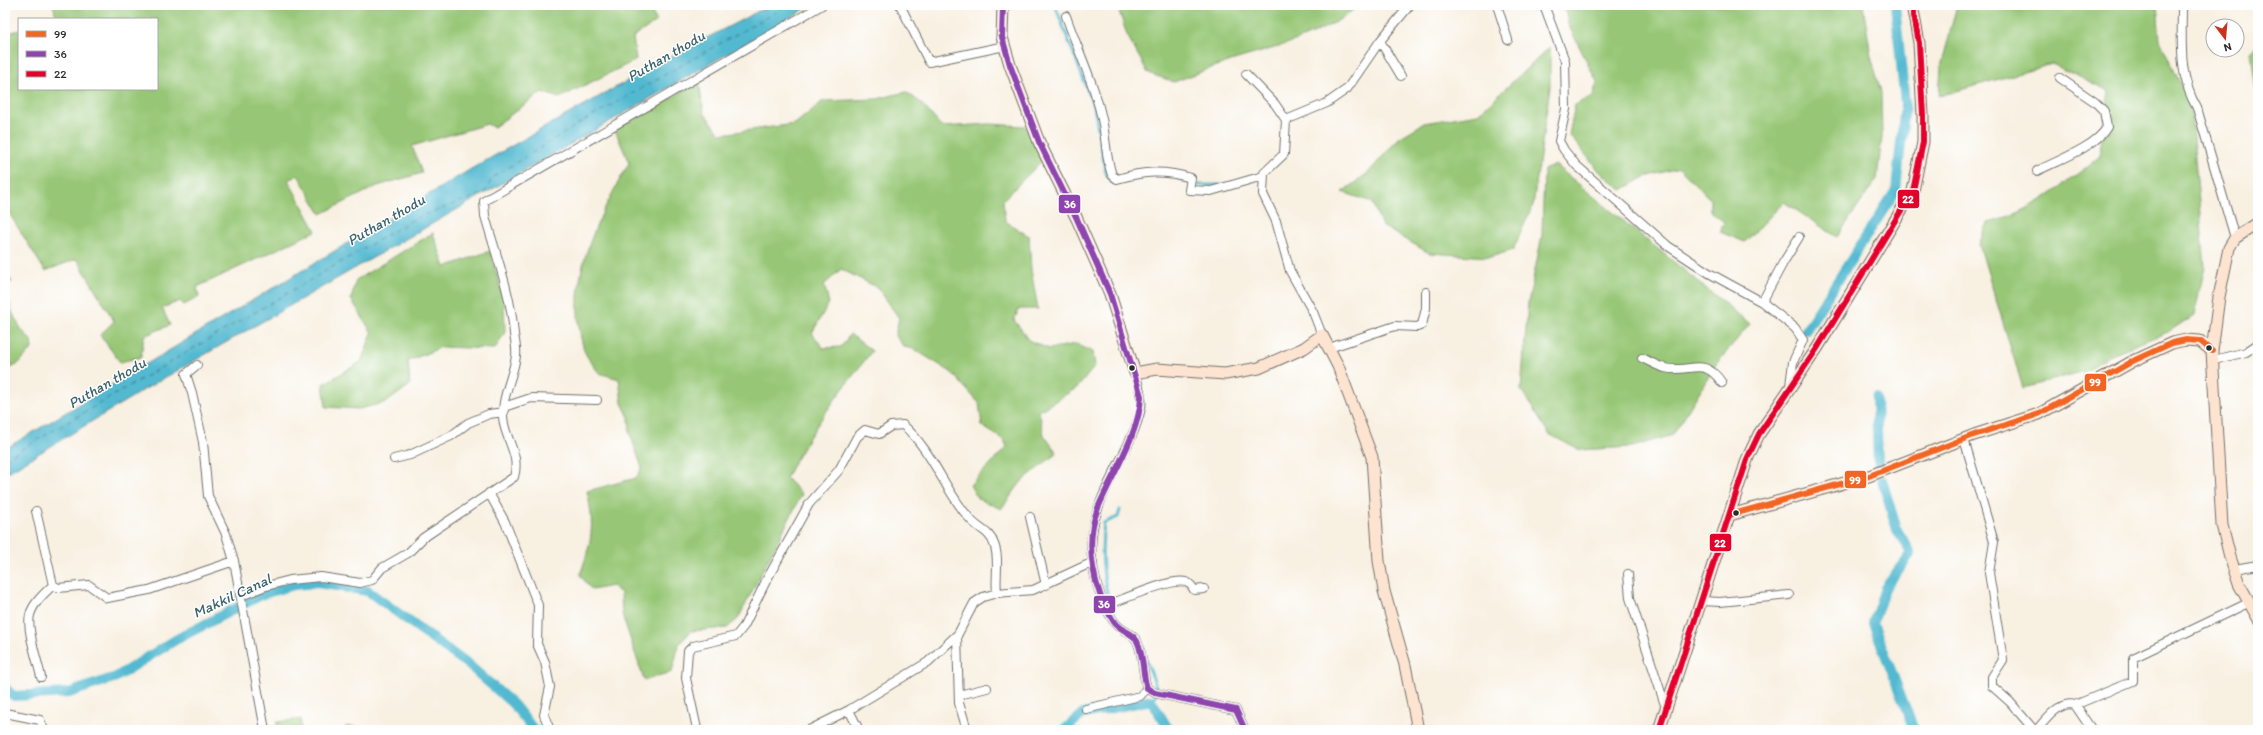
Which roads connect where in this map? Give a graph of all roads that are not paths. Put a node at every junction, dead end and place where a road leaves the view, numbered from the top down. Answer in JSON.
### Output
{"nodes":[{"id":1,"x":822,"y":5,"type":"edge"},
{"id":2,"x":900,"y":5,"type":"edge"},
{"id":3,"x":1003,"y":5,"type":"edge"},
{"id":4,"x":1410,"y":5,"type":"edge"},
{"id":5,"x":1497,"y":5,"type":"edge"},
{"id":6,"x":1544,"y":5,"type":"edge"},
{"id":7,"x":1912,"y":5,"type":"edge"},
{"id":8,"x":2182,"y":5,"type":"edge"},
{"id":9,"x":1066,"y":16,"type":"dead end"},
{"id":10,"x":1508,"y":40,"type":"dead end"},
{"id":11,"x":1380,"y":41,"type":"junction"},
{"id":12,"x":1005,"y":46,"type":"junction"},
{"id":13,"x":1246,"y":74,"type":"dead end"},
{"id":14,"x":1401,"y":76,"type":"dead end"},
{"id":15,"x":2060,"y":78,"type":"dead end"},
{"id":16,"x":1286,"y":120,"type":"junction"},
{"id":17,"x":2037,"y":171,"type":"dead end"},
{"id":18,"x":1263,"y":176,"type":"junction"},
{"id":19,"x":2258,"y":223,"type":"edge"},
{"id":20,"x":1799,"y":238,"type":"dead end"},
{"id":21,"x":2235,"y":238,"type":"junction"},
{"id":22,"x":1426,"y":292,"type":"dead end"},
{"id":23,"x":1762,"y":302,"type":"junction"},
{"id":24,"x":1322,"y":335,"type":"junction"},
{"id":25,"x":2258,"y":344,"type":"edge"},
{"id":26,"x":1329,"y":348,"type":"junction"},
{"id":27,"x":2213,"y":355,"type":"junction"},
{"id":28,"x":1642,"y":358,"type":"dead end"},
{"id":29,"x":197,"y":365,"type":"dead end"},
{"id":30,"x":1135,"y":373,"type":"junction"},
{"id":31,"x":1722,"y":383,"type":"dead end"},
{"id":32,"x":1790,"y":391,"type":"junction"},
{"id":33,"x":597,"y":400,"type":"dead end"},
{"id":34,"x":504,"y":410,"type":"junction"},
{"id":35,"x":1964,"y":439,"type":"junction"},
{"id":36,"x":394,"y":459,"type":"dead end"},
{"id":37,"x":488,"y":494,"type":"junction"},
{"id":38,"x":36,"y":511,"type":"dead end"},
{"id":39,"x":1730,"y":515,"type":"junction"},
{"id":40,"x":1030,"y":517,"type":"dead end"},
{"id":41,"x":234,"y":561,"type":"junction"},
{"id":42,"x":1093,"y":562,"type":"junction"},
{"id":43,"x":2258,"y":565,"type":"edge"},
{"id":44,"x":2234,"y":569,"type":"junction"},
{"id":45,"x":1628,"y":574,"type":"dead end"},
{"id":46,"x":53,"y":585,"type":"junction"},
{"id":47,"x":1046,"y":585,"type":"junction"},
{"id":48,"x":1204,"y":589,"type":"dead end"},
{"id":49,"x":997,"y":592,"type":"junction"},
{"id":50,"x":1789,"y":595,"type":"dead end"},
{"id":51,"x":241,"y":598,"type":"junction"},
{"id":52,"x":1703,"y":601,"type":"junction"},
{"id":53,"x":2248,"y":603,"type":"junction"},
{"id":54,"x":1106,"y":605,"type":"junction"},
{"id":55,"x":2258,"y":618,"type":"edge"},
{"id":56,"x":957,"y":636,"type":"junction"},
{"id":57,"x":41,"y":677,"type":"dead end"},
{"id":58,"x":987,"y":688,"type":"dead end"},
{"id":59,"x":1151,"y":690,"type":"junction"},
{"id":60,"x":959,"y":695,"type":"junction"},
{"id":61,"x":2075,"y":705,"type":"junction"},
{"id":62,"x":1666,"y":708,"type":"junction"},
{"id":63,"x":1086,"y":709,"type":"dead end"},
{"id":64,"x":849,"y":710,"type":"junction"},
{"id":65,"x":5,"y":712,"type":"edge"},
{"id":66,"x":44,"y":730,"type":"edge"},
{"id":67,"x":265,"y":730,"type":"edge"},
{"id":68,"x":550,"y":730,"type":"edge"},
{"id":69,"x":697,"y":730,"type":"edge"},
{"id":70,"x":809,"y":730,"type":"edge"},
{"id":71,"x":859,"y":730,"type":"edge"},
{"id":72,"x":967,"y":730,"type":"edge"},
{"id":73,"x":1245,"y":730,"type":"edge"},
{"id":74,"x":1418,"y":730,"type":"edge"},
{"id":75,"x":1659,"y":730,"type":"edge"},
{"id":76,"x":2036,"y":730,"type":"edge"},
{"id":77,"x":2092,"y":730,"type":"edge"}],
"edges":[{"from":1,"to":34,"type":"street"},
{"from":2,"to":12,"type":"street"},
{"from":3,"to":12,"type":"street"},
{"from":4,"to":11,"type":"street"},
{"from":5,"to":10,"type":"street"},
{"from":6,"to":23,"type":"street"},
{"from":7,"to":32,"type":"street"},
{"from":8,"to":21,"type":"street"},
{"from":9,"to":18,"type":"street"},
{"from":11,"to":14,"type":"street"},
{"from":11,"to":16,"type":"street"},
{"from":12,"to":30,"type":"street"},
{"from":13,"to":16,"type":"street"},
{"from":15,"to":17,"type":"street"},
{"from":16,"to":18,"type":"street"},
{"from":18,"to":24,"type":"street"},
{"from":19,"to":21,"type":"street"},
{"from":20,"to":23,"type":"street"},
{"from":21,"to":27,"type":"street"},
{"from":22,"to":26,"type":"street"},
{"from":23,"to":32,"type":"street"},
{"from":24,"to":26,"type":"street"},
{"from":24,"to":30,"type":"street"},
{"from":25,"to":27,"type":"street"},
{"from":26,"to":74,"type":"street"},
{"from":27,"to":35,"type":"street"},
{"from":27,"to":44,"type":"street"},
{"from":28,"to":31,"type":"street"},
{"from":29,"to":41,"type":"street"},
{"from":30,"to":42,"type":"street"},
{"from":32,"to":39,"type":"street"},
{"from":33,"to":34,"type":"street"},
{"from":34,"to":36,"type":"street"},
{"from":34,"to":37,"type":"street"},
{"from":35,"to":39,"type":"street"},
{"from":35,"to":76,"type":"street"},
{"from":37,"to":51,"type":"street"},
{"from":37,"to":68,"type":"street"},
{"from":38,"to":46,"type":"street"},
{"from":39,"to":52,"type":"street"},
{"from":40,"to":47,"type":"street"},
{"from":41,"to":46,"type":"street"},
{"from":41,"to":51,"type":"street"},
{"from":42,"to":47,"type":"street"},
{"from":42,"to":54,"type":"street"},
{"from":43,"to":44,"type":"street"},
{"from":44,"to":53,"type":"street"},
{"from":45,"to":62,"type":"street"},
{"from":46,"to":57,"type":"street"},
{"from":47,"to":49,"type":"street"},
{"from":48,"to":54,"type":"street"},
{"from":49,"to":56,"type":"street"},
{"from":49,"to":69,"type":"street"},
{"from":50,"to":52,"type":"street"},
{"from":51,"to":67,"type":"street"},
{"from":52,"to":62,"type":"street"},
{"from":53,"to":55,"type":"street"},
{"from":53,"to":61,"type":"street"},
{"from":54,"to":59,"type":"street"},
{"from":56,"to":60,"type":"street"},
{"from":56,"to":64,"type":"street"},
{"from":58,"to":60,"type":"street"},
{"from":59,"to":63,"type":"street"},
{"from":59,"to":73,"type":"street"},
{"from":60,"to":72,"type":"street"},
{"from":61,"to":76,"type":"street"},
{"from":61,"to":77,"type":"street"},
{"from":62,"to":75,"type":"street"},
{"from":64,"to":70,"type":"street"},
{"from":64,"to":71,"type":"street"},
{"from":65,"to":66,"type":"street"}]}
